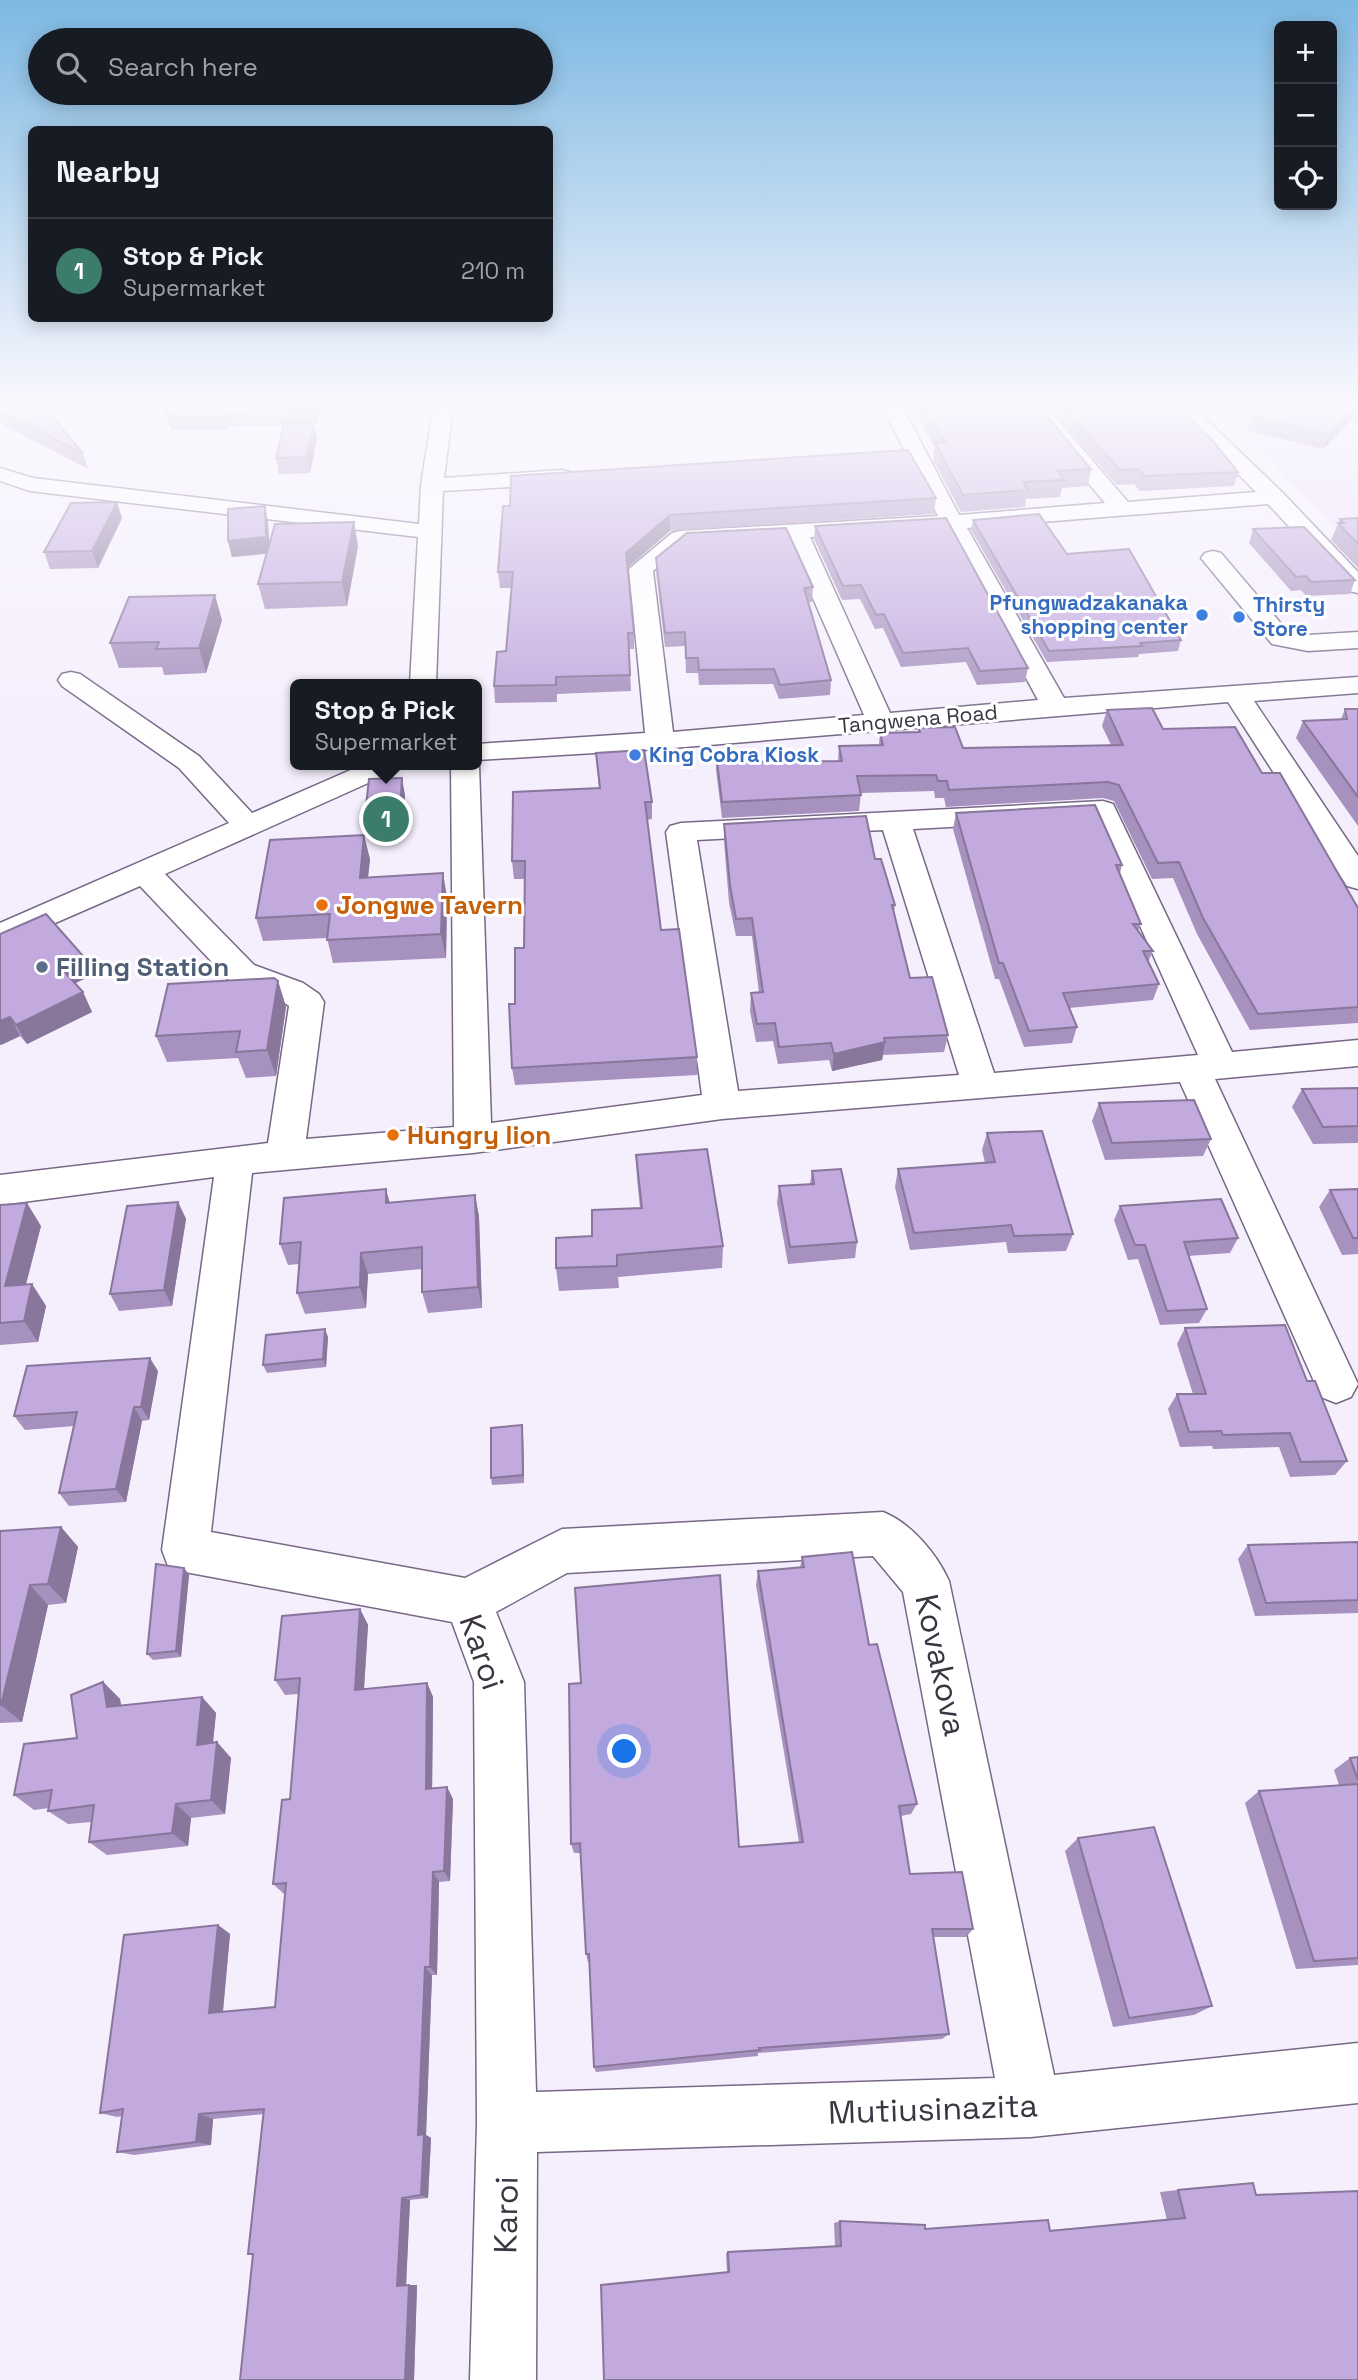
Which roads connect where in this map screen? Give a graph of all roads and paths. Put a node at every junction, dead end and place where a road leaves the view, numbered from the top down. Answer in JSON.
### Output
{"nodes":[{"id":1,"x":269,"y":513,"type":"edge"},
{"id":2,"x":431,"y":513,"type":"edge"},
{"id":3,"x":947,"y":513,"type":"edge"},
{"id":4,"x":1060,"y":513,"type":"edge"},
{"id":5,"x":1289,"y":513,"type":"edge"},
{"id":6,"x":952,"y":522,"type":"junction"},
{"id":7,"x":430,"y":532,"type":"junction"},
{"id":8,"x":796,"y":532,"type":"junction"},
{"id":9,"x":1213,"y":558,"type":"dead end"},
{"id":10,"x":1358,"y":586,"type":"edge"},
{"id":11,"x":1358,"y":640,"type":"edge"},
{"id":12,"x":423,"y":679,"type":"edge"},
{"id":13,"x":71,"y":680,"type":"dead end"},
{"id":14,"x":1358,"y":685,"type":"edge"},
{"id":15,"x":1237,"y":695,"type":"junction"},
{"id":16,"x":1055,"y":707,"type":"junction"},
{"id":17,"x":881,"y":723,"type":"junction"},
{"id":18,"x":660,"y":741,"type":"junction"},
{"id":19,"x":482,"y":752,"type":"edge"},
{"id":20,"x":374,"y":770,"type":"edge"},
{"id":21,"x":465,"y":770,"type":"edge"},
{"id":22,"x":895,"y":821,"type":"junction"},
{"id":23,"x":247,"y":825,"type":"junction"},
{"id":24,"x":145,"y":872,"type":"junction"},
{"id":25,"x":1358,"y":879,"type":"edge"},
{"id":26,"x":0,"y":936,"type":"edge"},
{"id":27,"x":1358,"y":1053,"type":"edge"},
{"id":28,"x":1205,"y":1065,"type":"junction"},
{"id":29,"x":981,"y":1087,"type":"junction"},
{"id":30,"x":722,"y":1107,"type":"junction"},
{"id":31,"x":473,"y":1139,"type":"junction"},
{"id":32,"x":285,"y":1156,"type":"junction"},
{"id":33,"x":235,"y":1160,"type":"junction"},
{"id":34,"x":0,"y":1190,"type":"edge"},
{"id":35,"x":1336,"y":1384,"type":"dead end"},
{"id":36,"x":467,"y":1602,"type":"junction"},
{"id":37,"x":1358,"y":2073,"type":"edge"},
{"id":38,"x":1031,"y":2107,"type":"junction"},
{"id":39,"x":507,"y":2123,"type":"junction"},
{"id":40,"x":503,"y":2380,"type":"edge"}],
"edges":[{"from":1,"to":7,"type":"street"},
{"from":2,"to":7,"type":"street"},
{"from":3,"to":6,"type":"street"},
{"from":4,"to":6,"type":"street"},
{"from":5,"to":10,"type":"street"},
{"from":6,"to":8,"type":"street"},
{"from":6,"to":16,"type":"street"},
{"from":7,"to":12,"type":"street"},
{"from":8,"to":17,"type":"street"},
{"from":8,"to":18,"type":"street"},
{"from":9,"to":11,"type":"street"},
{"from":13,"to":23,"type":"street"},
{"from":14,"to":15,"type":"street","name":"Tangwena Road"},
{"from":15,"to":16,"type":"street","name":"Tangwena Road"},
{"from":15,"to":25,"type":"street"},
{"from":16,"to":17,"type":"street","name":"Tangwena Road"},
{"from":17,"to":18,"type":"street","name":"Tangwena Road"},
{"from":18,"to":19,"type":"street","name":"Tangwena Road"},
{"from":20,"to":23,"type":"street"},
{"from":21,"to":31,"type":"street"},
{"from":22,"to":28,"type":"street"},
{"from":22,"to":29,"type":"street"},
{"from":22,"to":30,"type":"street"},
{"from":23,"to":24,"type":"street"},
{"from":24,"to":26,"type":"street"},
{"from":24,"to":32,"type":"street"},
{"from":27,"to":28,"type":"street"},
{"from":28,"to":29,"type":"street"},
{"from":28,"to":35,"type":"street"},
{"from":29,"to":30,"type":"street"},
{"from":30,"to":31,"type":"street"},
{"from":31,"to":32,"type":"street"},
{"from":32,"to":33,"type":"street"},
{"from":33,"to":34,"type":"street"},
{"from":33,"to":36,"type":"street","name":"Karoi"},
{"from":36,"to":38,"type":"street","name":"Kovakova"},
{"from":36,"to":39,"type":"street","name":"Karoi"},
{"from":37,"to":38,"type":"street","name":"Mutiusinazita"},
{"from":38,"to":39,"type":"street","name":"Mutiusinazita"},
{"from":39,"to":40,"type":"street","name":"Karoi"}]}
